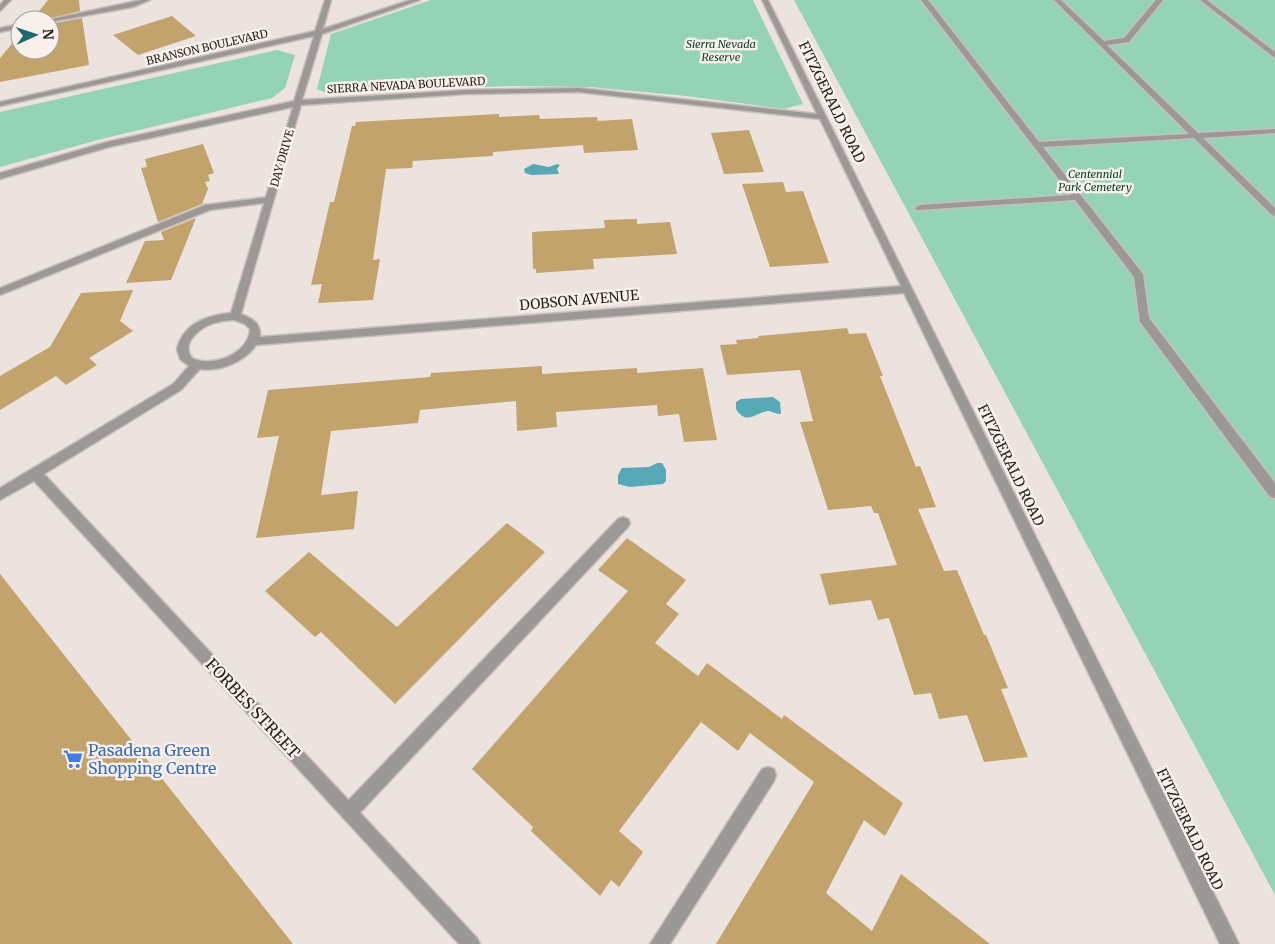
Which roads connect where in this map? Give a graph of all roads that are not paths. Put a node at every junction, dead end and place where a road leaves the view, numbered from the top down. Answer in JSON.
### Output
{"nodes":[{"id":1,"x":8,"y":0,"type":"edge"},
{"id":2,"x":146,"y":0,"type":"edge"},
{"id":3,"x":328,"y":0,"type":"edge"},
{"id":4,"x":417,"y":0,"type":"edge"},
{"id":5,"x":765,"y":0,"type":"edge"},
{"id":6,"x":924,"y":0,"type":"edge"},
{"id":7,"x":1057,"y":0,"type":"edge"},
{"id":8,"x":1160,"y":0,"type":"edge"},
{"id":9,"x":1203,"y":0,"type":"edge"},
{"id":10,"x":0,"y":9,"type":"edge"},
{"id":11,"x":60,"y":18,"type":"edge"},
{"id":12,"x":318,"y":34,"type":"junction"},
{"id":13,"x":1101,"y":44,"type":"junction"},
{"id":14,"x":1275,"y":56,"type":"edge"},
{"id":15,"x":298,"y":102,"type":"junction"},
{"id":16,"x":0,"y":104,"type":"edge"},
{"id":17,"x":822,"y":117,"type":"junction"},
{"id":18,"x":1275,"y":130,"type":"edge"},
{"id":19,"x":1196,"y":136,"type":"junction"},
{"id":20,"x":1036,"y":145,"type":"junction"},
{"id":21,"x":0,"y":176,"type":"edge"},
{"id":22,"x":1076,"y":197,"type":"junction"},
{"id":23,"x":269,"y":200,"type":"junction"},
{"id":24,"x":920,"y":208,"type":"dead end"},
{"id":25,"x":1275,"y":213,"type":"edge"},
{"id":26,"x":907,"y":289,"type":"junction"},
{"id":27,"x":0,"y":292,"type":"edge"},
{"id":28,"x":235,"y":316,"type":"junction"},
{"id":29,"x":254,"y":341,"type":"junction"},
{"id":30,"x":197,"y":365,"type":"junction"},
{"id":31,"x":35,"y":473,"type":"junction"},
{"id":32,"x":1275,"y":493,"type":"edge"},
{"id":33,"x":0,"y":495,"type":"edge"},
{"id":34,"x":623,"y":523,"type":"dead end"},
{"id":35,"x":768,"y":775,"type":"dead end"},
{"id":36,"x":349,"y":812,"type":"junction"},
{"id":37,"x":471,"y":944,"type":"edge"},
{"id":38,"x":659,"y":944,"type":"edge"},
{"id":39,"x":1230,"y":944,"type":"edge"}],
"edges":[{"from":1,"to":10,"type":"street"},
{"from":2,"to":11,"type":"street"},
{"from":3,"to":12,"type":"street","name":"DAY DRIVE"},
{"from":4,"to":12,"type":"street","name":"BRANSON BOULEVARD"},
{"from":5,"to":17,"type":"street","name":"FITZGERALD ROAD"},
{"from":6,"to":20,"type":"street"},
{"from":7,"to":13,"type":"street"},
{"from":8,"to":13,"type":"street"},
{"from":9,"to":14,"type":"street"},
{"from":12,"to":15,"type":"street","name":"DAY DRIVE"},
{"from":12,"to":16,"type":"street","name":"BRANSON BOULEVARD"},
{"from":13,"to":19,"type":"street"},
{"from":15,"to":17,"type":"street","name":"SIERRA NEVADA BOULEVARD"},
{"from":15,"to":21,"type":"street","name":"SIERRA NEVADA BOULEVARD"},
{"from":15,"to":23,"type":"street","name":"DAY DRIVE"},
{"from":17,"to":26,"type":"street","name":"FITZGERALD ROAD"},
{"from":18,"to":19,"type":"street"},
{"from":19,"to":20,"type":"street"},
{"from":19,"to":25,"type":"street"},
{"from":20,"to":22,"type":"street"},
{"from":22,"to":24,"type":"street"},
{"from":22,"to":32,"type":"street"},
{"from":23,"to":27,"type":"street"},
{"from":23,"to":28,"type":"street","name":"DAY DRIVE"},
{"from":26,"to":29,"type":"street","name":"DOBSON AVENUE"},
{"from":26,"to":39,"type":"street","name":"FITZGERALD ROAD"},
{"from":28,"to":29,"type":"street"},
{"from":28,"to":30,"type":"street"},
{"from":29,"to":30,"type":"street"},
{"from":30,"to":31,"type":"street"},
{"from":31,"to":33,"type":"street"},
{"from":31,"to":36,"type":"street","name":"FORBES STREET"},
{"from":34,"to":36,"type":"street"},
{"from":35,"to":38,"type":"street"},
{"from":36,"to":37,"type":"street","name":"FORBES STREET"}]}
